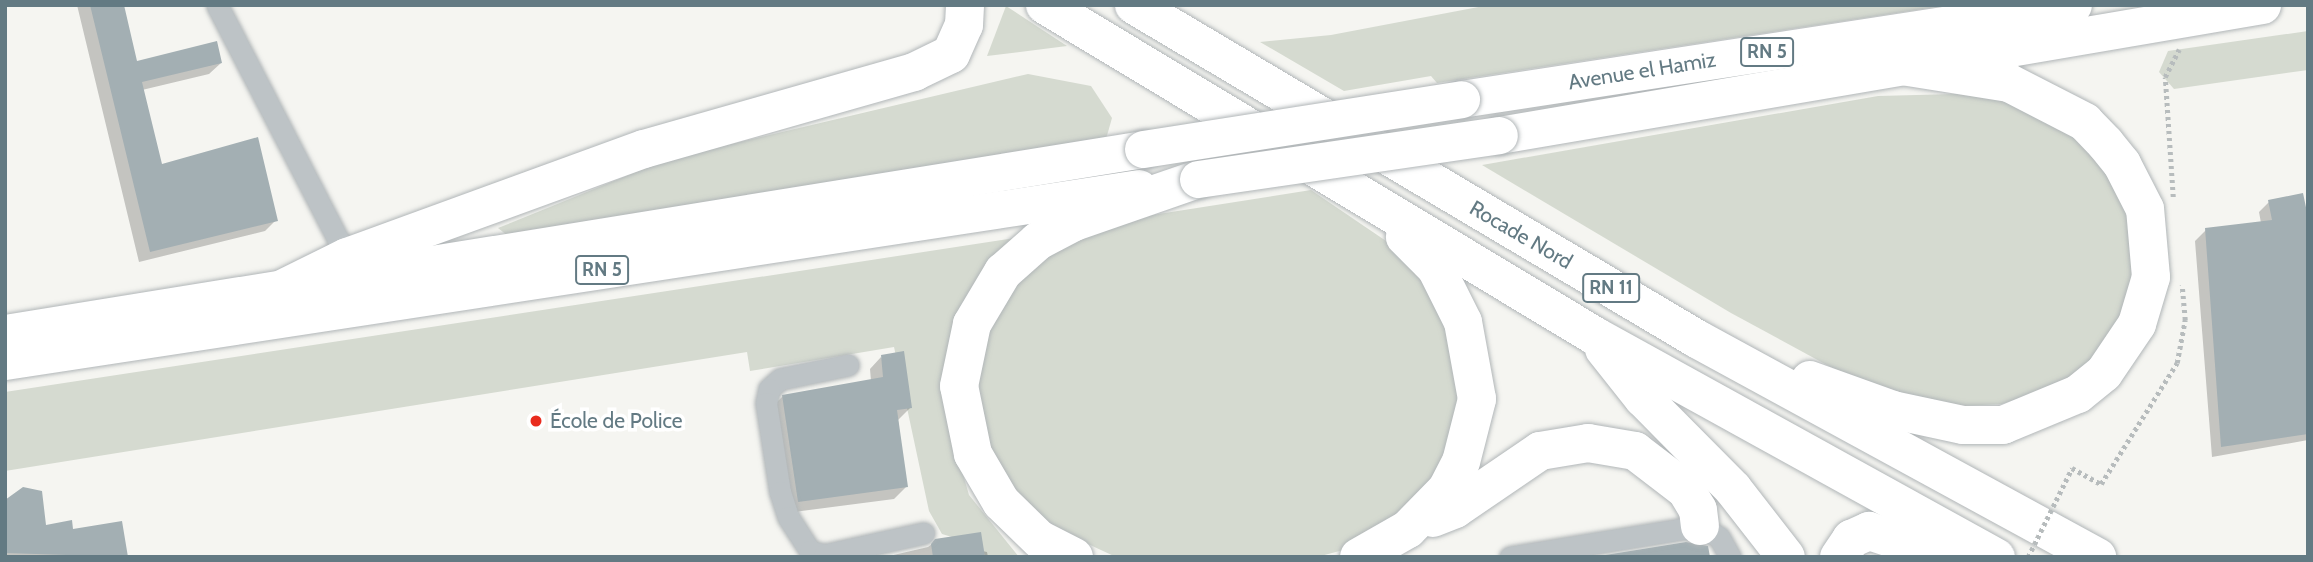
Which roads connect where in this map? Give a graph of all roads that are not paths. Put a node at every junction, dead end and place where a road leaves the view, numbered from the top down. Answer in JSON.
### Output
{"nodes":[{"id":1,"x":216,"y":5,"type":"edge"},
{"id":2,"x":965,"y":5,"type":"edge"},
{"id":3,"x":1045,"y":5,"type":"edge"},
{"id":4,"x":1134,"y":5,"type":"edge"},
{"id":5,"x":2073,"y":5,"type":"edge"},
{"id":6,"x":2262,"y":5,"type":"edge"},
{"id":7,"x":1908,"y":67,"type":"junction"},
{"id":8,"x":1198,"y":179,"type":"junction"},
{"id":9,"x":1371,"y":204,"type":"junction"},
{"id":10,"x":347,"y":257,"type":"junction"},
{"id":11,"x":284,"y":288,"type":"junction"},
{"id":12,"x":5,"y":334,"type":"edge"},
{"id":13,"x":1595,"y":337,"type":"junction"},
{"id":14,"x":1697,"y":339,"type":"junction"},
{"id":15,"x":5,"y":361,"type":"edge"},
{"id":16,"x":848,"y":365,"type":"dead end"},
{"id":17,"x":1700,"y":526,"type":"junction"},
{"id":18,"x":1408,"y":529,"type":"junction"},
{"id":19,"x":924,"y":533,"type":"dead end"},
{"id":20,"x":849,"y":555,"type":"edge"},
{"id":21,"x":823,"y":556,"type":"edge"},
{"id":22,"x":1074,"y":557,"type":"edge"},
{"id":23,"x":1359,"y":557,"type":"edge"},
{"id":24,"x":1510,"y":557,"type":"edge"},
{"id":25,"x":1730,"y":557,"type":"edge"},
{"id":26,"x":1786,"y":557,"type":"edge"},
{"id":27,"x":1839,"y":557,"type":"edge"},
{"id":28,"x":1948,"y":557,"type":"edge"},
{"id":29,"x":1996,"y":557,"type":"edge"},
{"id":30,"x":2097,"y":557,"type":"edge"}],
"edges":[{"from":1,"to":10,"type":"street"},
{"from":2,"to":10,"type":"highway"},
{"from":3,"to":9,"type":"highway","number":"RN 11"},
{"from":4,"to":14,"type":"highway","name":"Rocade Nord","number":"RN 11"},
{"from":5,"to":11,"type":"highway","name":"Avenue el Hamiz","number":"RN 5","bridge":true},
{"from":6,"to":7,"type":"highway","number":"RN 5"},
{"from":7,"to":8,"type":"highway","number":"RN 5","bridge":true},
{"from":7,"to":14,"type":"highway"},
{"from":8,"to":15,"type":"highway","number":"RN 5"},
{"from":8,"to":22,"type":"highway"},
{"from":9,"to":13,"type":"highway","number":"RN 11"},
{"from":9,"to":18,"type":"highway"},
{"from":10,"to":11,"type":"highway"},
{"from":11,"to":12,"type":"highway","number":"RN 5"},
{"from":13,"to":26,"type":"highway"},
{"from":13,"to":29,"type":"highway","number":"RN 11"},
{"from":14,"to":30,"type":"highway","name":"Rocade Nord","number":"RN 11"},
{"from":16,"to":21,"type":"street"},
{"from":17,"to":18,"type":"highway"},
{"from":17,"to":24,"type":"street"},
{"from":17,"to":25,"type":"street"},
{"from":18,"to":23,"type":"highway"},
{"from":19,"to":20,"type":"street"},
{"from":20,"to":21,"type":"street"},
{"from":27,"to":28,"type":"highway"}]}
